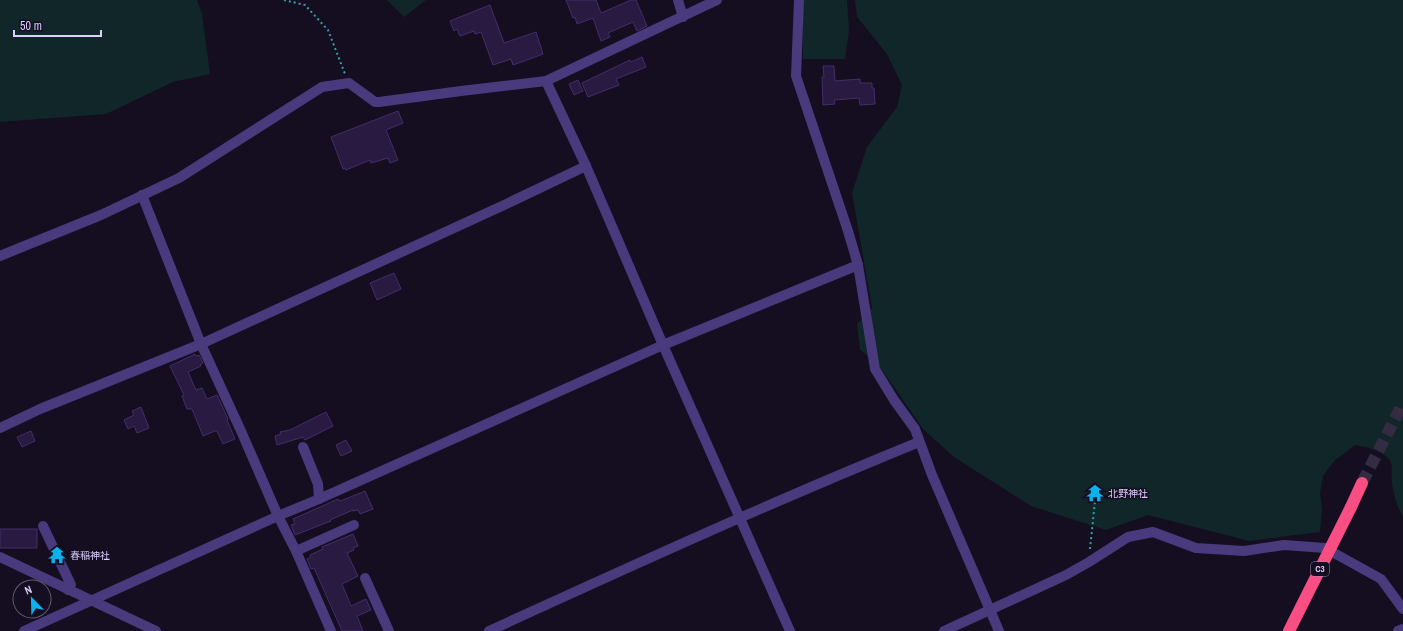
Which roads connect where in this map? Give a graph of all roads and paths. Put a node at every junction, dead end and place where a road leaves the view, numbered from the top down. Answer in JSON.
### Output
{"nodes":[{"id":1,"x":284,"y":0,"type":"edge"},
{"id":2,"x":678,"y":0,"type":"edge"},
{"id":3,"x":717,"y":0,"type":"edge"},
{"id":4,"x":799,"y":0,"type":"edge"},
{"id":5,"x":683,"y":17,"type":"junction"},
{"id":6,"x":546,"y":81,"type":"junction"},
{"id":7,"x":349,"y":83,"type":"junction"},
{"id":8,"x":586,"y":166,"type":"junction"},
{"id":9,"x":142,"y":195,"type":"junction"},
{"id":10,"x":0,"y":256,"type":"edge"},
{"id":11,"x":858,"y":265,"type":"junction"},
{"id":12,"x":201,"y":344,"type":"junction"},
{"id":13,"x":663,"y":345,"type":"junction"},
{"id":14,"x":0,"y":428,"type":"edge"},
{"id":15,"x":918,"y":442,"type":"junction"},
{"id":16,"x":303,"y":448,"type":"dead end"},
{"id":17,"x":1362,"y":483,"type":"tunnel mouth"},
{"id":18,"x":320,"y":499,"type":"junction"},
{"id":19,"x":1095,"y":501,"type":"dead end"},
{"id":20,"x":278,"y":516,"type":"junction"},
{"id":21,"x":740,"y":517,"type":"junction"},
{"id":22,"x":354,"y":525,"type":"dead end"},
{"id":23,"x":43,"y":526,"type":"dead end"},
{"id":24,"x":296,"y":551,"type":"junction"},
{"id":25,"x":0,"y":557,"type":"edge"},
{"id":26,"x":1088,"y":562,"type":"junction"},
{"id":27,"x":364,"y":578,"type":"dead end"},
{"id":28,"x":68,"y":590,"type":"junction"},
{"id":29,"x":91,"y":601,"type":"junction"},
{"id":30,"x":1403,"y":609,"type":"edge"},
{"id":31,"x":989,"y":610,"type":"junction"},
{"id":32,"x":1403,"y":629,"type":"edge"},
{"id":33,"x":24,"y":631,"type":"edge"},
{"id":34,"x":156,"y":631,"type":"edge"},
{"id":35,"x":331,"y":631,"type":"edge"},
{"id":36,"x":389,"y":631,"type":"edge"},
{"id":37,"x":489,"y":631,"type":"edge"},
{"id":38,"x":790,"y":631,"type":"edge"},
{"id":39,"x":944,"y":631,"type":"edge"},
{"id":40,"x":999,"y":631,"type":"edge"},
{"id":41,"x":1289,"y":631,"type":"edge"},
{"id":42,"x":1398,"y":631,"type":"edge"}],
"edges":[{"from":1,"to":7,"type":"path"},
{"from":2,"to":5,"type":"street"},
{"from":3,"to":5,"type":"street"},
{"from":4,"to":11,"type":"street"},
{"from":5,"to":6,"type":"street"},
{"from":6,"to":7,"type":"street"},
{"from":6,"to":8,"type":"street"},
{"from":7,"to":9,"type":"street"},
{"from":8,"to":12,"type":"street"},
{"from":8,"to":13,"type":"street"},
{"from":9,"to":10,"type":"street"},
{"from":9,"to":12,"type":"street"},
{"from":11,"to":13,"type":"street"},
{"from":11,"to":15,"type":"street"},
{"from":12,"to":14,"type":"street"},
{"from":12,"to":20,"type":"street"},
{"from":13,"to":18,"type":"street"},
{"from":13,"to":21,"type":"street"},
{"from":15,"to":21,"type":"street"},
{"from":15,"to":31,"type":"street"},
{"from":16,"to":18,"type":"street"},
{"from":17,"to":41,"type":"highway","number":"C3","bridge":true},
{"from":18,"to":20,"type":"street"},
{"from":19,"to":26,"type":"path"},
{"from":20,"to":24,"type":"street"},
{"from":20,"to":29,"type":"street"},
{"from":21,"to":37,"type":"street"},
{"from":21,"to":38,"type":"street"},
{"from":22,"to":24,"type":"street"},
{"from":23,"to":28,"type":"street"},
{"from":24,"to":35,"type":"street"},
{"from":25,"to":28,"type":"street"},
{"from":26,"to":30,"type":"street"},
{"from":26,"to":31,"type":"street"},
{"from":27,"to":36,"type":"street"},
{"from":28,"to":29,"type":"street"},
{"from":29,"to":33,"type":"street"},
{"from":29,"to":34,"type":"street"},
{"from":31,"to":39,"type":"street"},
{"from":31,"to":40,"type":"street"},
{"from":32,"to":42,"type":"street"}]}
